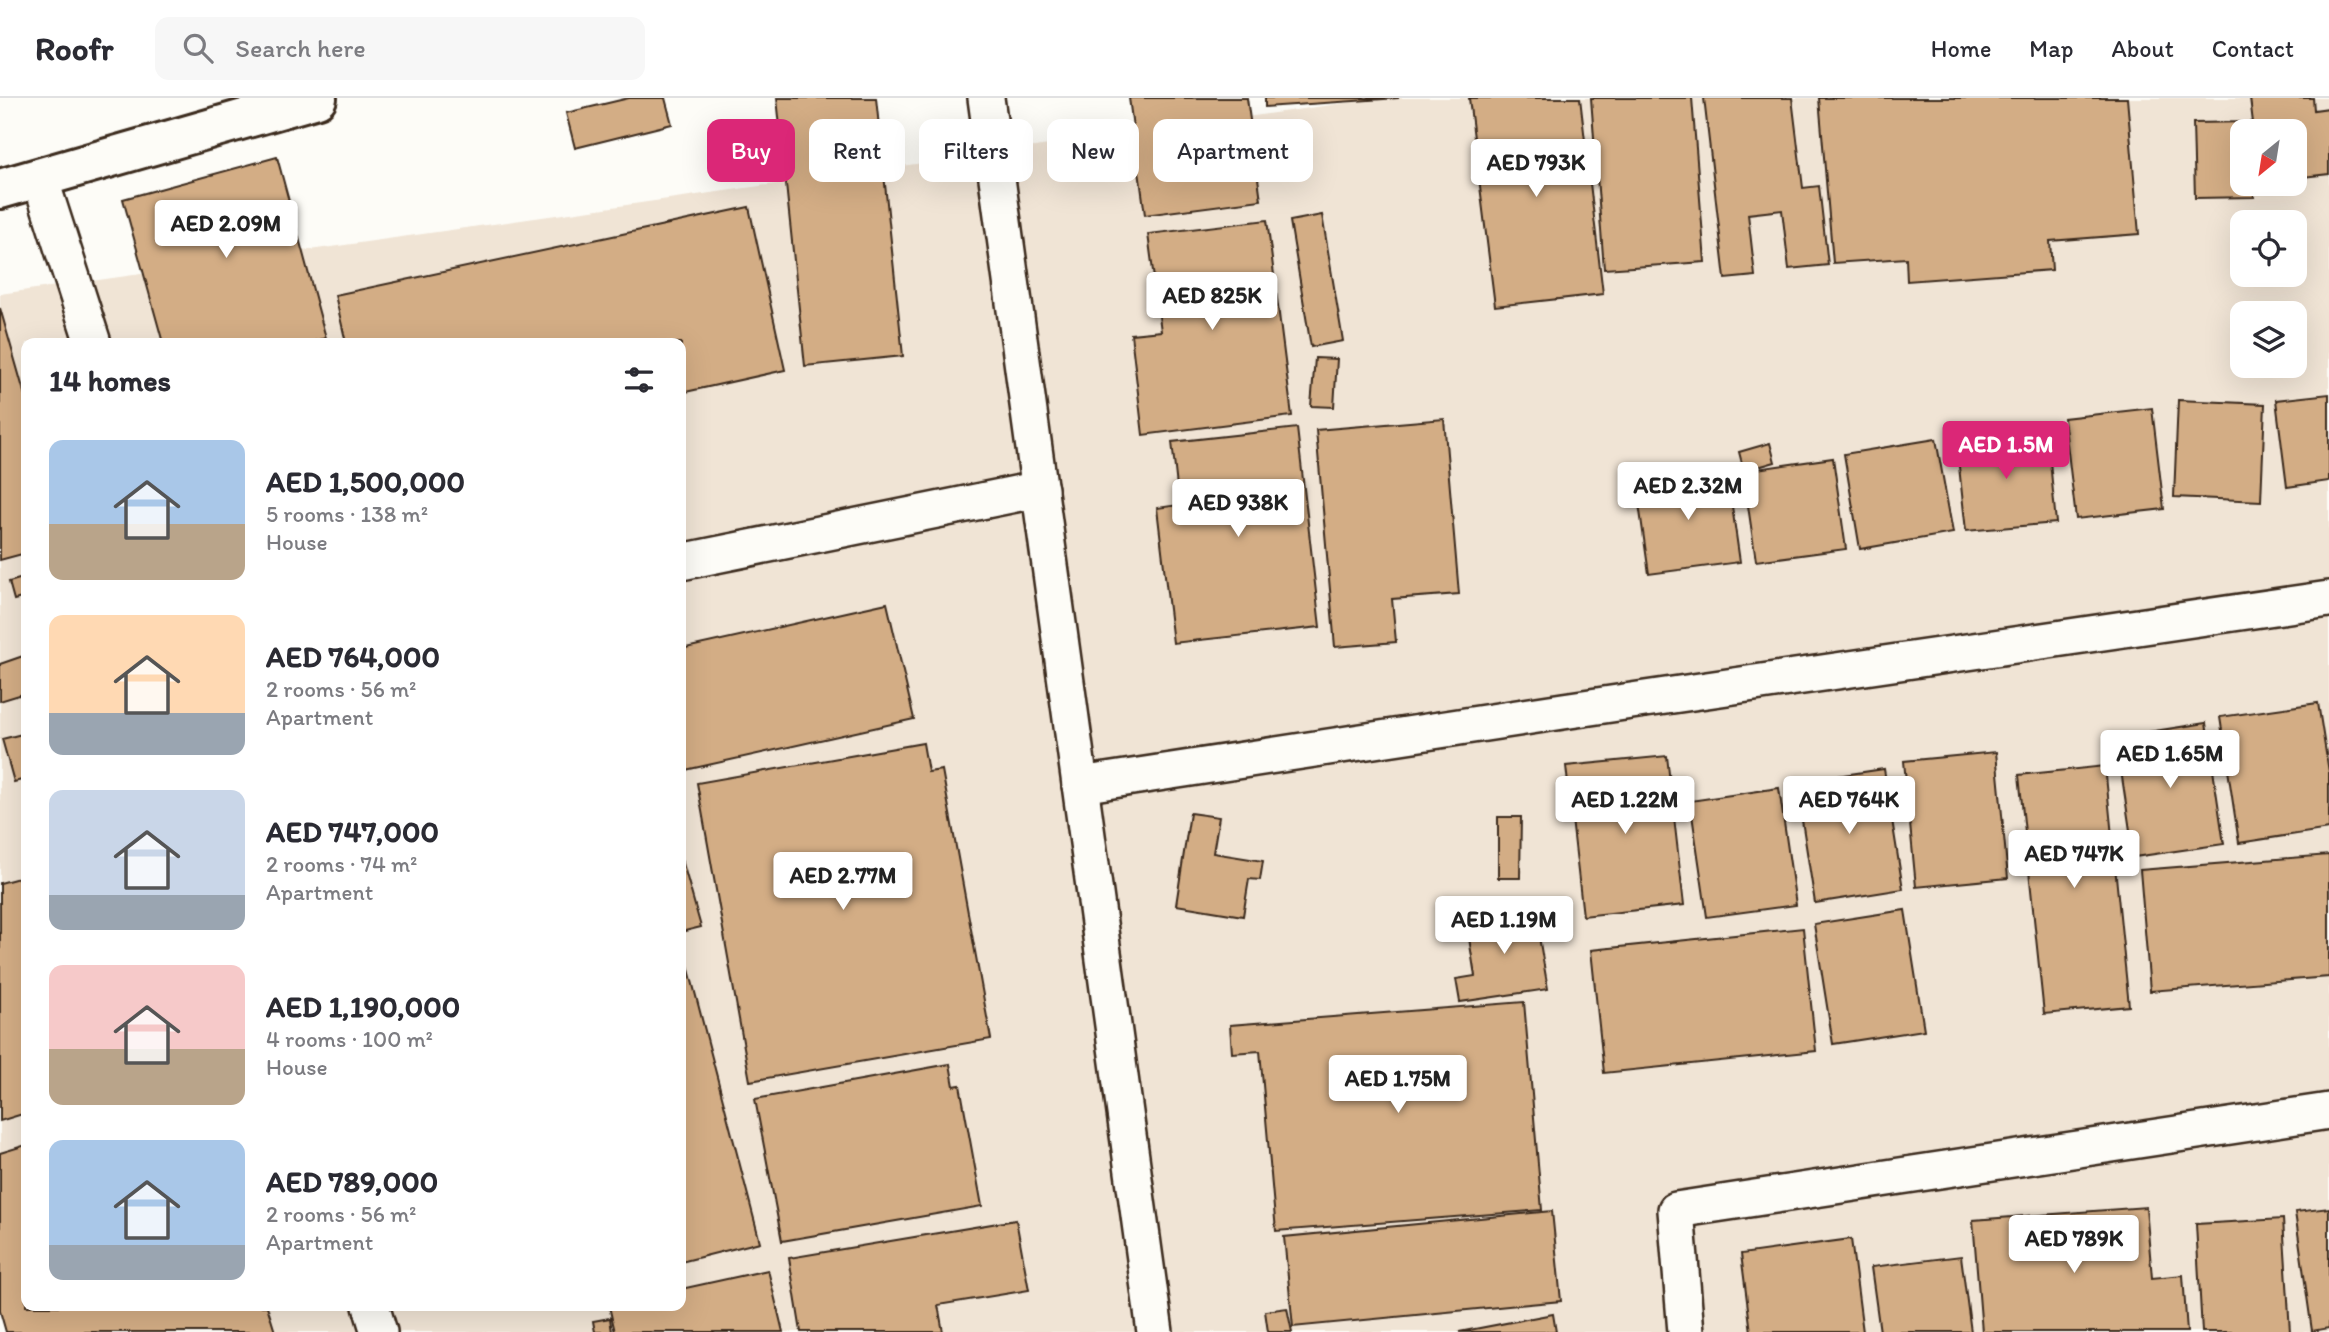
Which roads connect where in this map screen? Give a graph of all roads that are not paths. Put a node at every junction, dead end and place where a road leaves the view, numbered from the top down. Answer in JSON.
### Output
{"nodes":[{"id":1,"x":317,"y":98,"type":"edge"},
{"id":2,"x":986,"y":98,"type":"edge"},
{"id":3,"x":40,"y":178,"type":"junction"},
{"id":4,"x":0,"y":189,"type":"edge"},
{"id":5,"x":91,"y":338,"type":"edge"},
{"id":6,"x":1040,"y":489,"type":"junction"},
{"id":7,"x":686,"y":561,"type":"edge"},
{"id":8,"x":2329,"y":599,"type":"edge"},
{"id":9,"x":1080,"y":785,"type":"junction"},
{"id":10,"x":2329,"y":1111,"type":"edge"},
{"id":11,"x":373,"y":1311,"type":"edge"},
{"id":12,"x":379,"y":1332,"type":"edge"},
{"id":13,"x":1154,"y":1332,"type":"edge"},
{"id":14,"x":1686,"y":1332,"type":"edge"}],
"edges":[{"from":1,"to":3,"type":"street"},
{"from":2,"to":6,"type":"street"},
{"from":3,"to":4,"type":"street"},
{"from":3,"to":5,"type":"street"},
{"from":6,"to":7,"type":"street"},
{"from":6,"to":9,"type":"street"},
{"from":8,"to":9,"type":"street"},
{"from":9,"to":13,"type":"street"},
{"from":10,"to":14,"type":"street"},
{"from":11,"to":12,"type":"street"}]}
